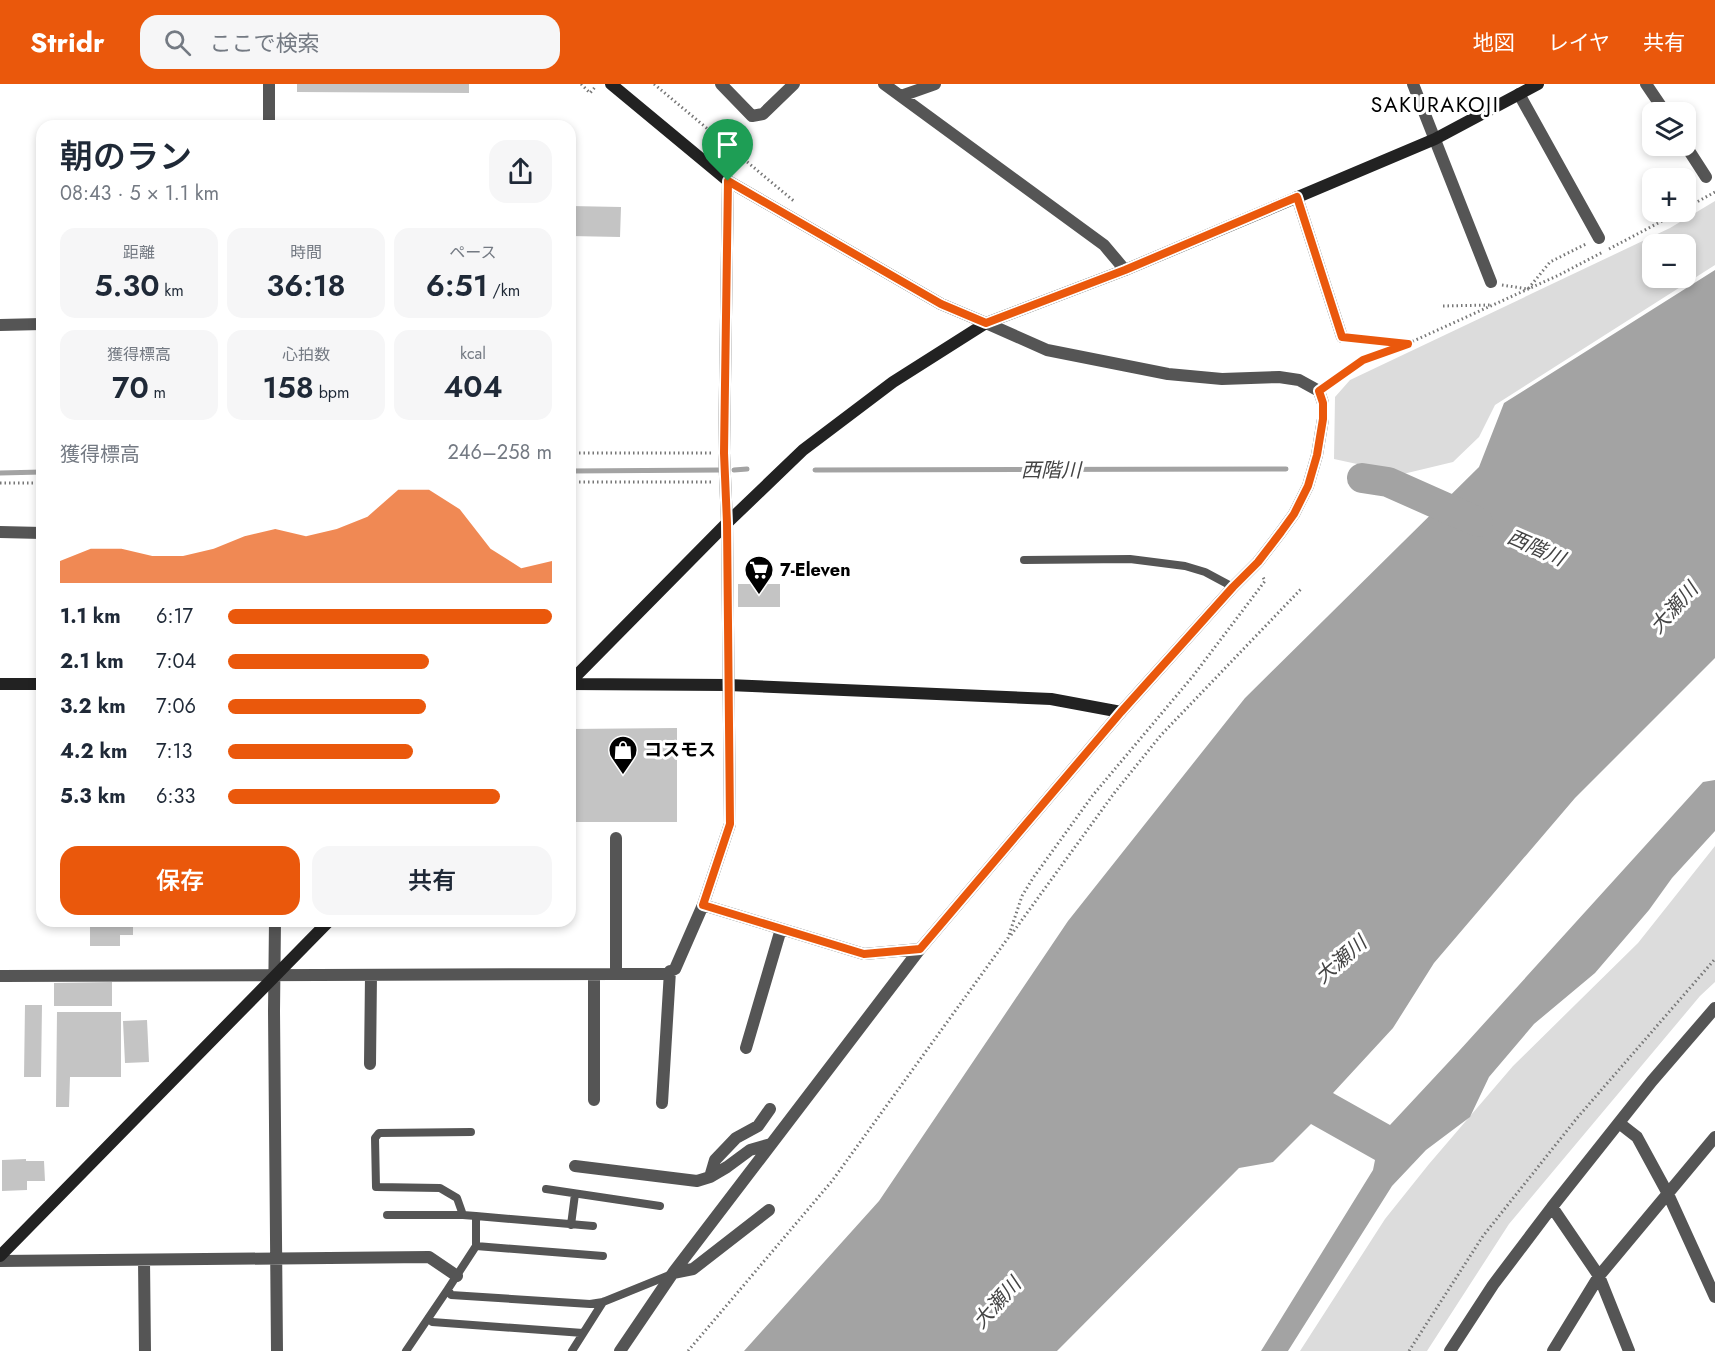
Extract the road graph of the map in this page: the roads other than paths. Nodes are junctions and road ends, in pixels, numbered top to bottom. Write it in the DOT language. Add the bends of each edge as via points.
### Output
graph roads {
  1 [pos="269,84"];
  2 [pos="611,84"];
  3 [pos="721,84"];
  4 [pos="794,84"];
  5 [pos="884,84"];
  6 [pos="935,84"];
  7 [pos="1413,84"];
  8 [pos="1538,84"];
  9 [pos="1646,84"];
  10 [pos="1519,94"];
  11 [pos="901,96"];
  12 [pos="1658,102"];
  13 [pos="269,120"];
  14 [pos="1435,139"];
  15 [pos="1692,156"];
  16 [pos="1706,177"];
  17 [pos="728,181"];
  18 [pos="1297,197"];
  19 [pos="1599,238"];
  20 [pos="1125,270"];
  21 [pos="1491,282"];
  22 [pos="986,323"];
  23 [pos="0,324"];
  24 [pos="36,324"];
  25 [pos="1342,337"];
  26 [pos="727,523"];
  27 [pos="0,532"];
  28 [pos="36,533"];
  29 [pos="1024,560"];
  30 [pos="1233,587"];
  31 [pos="576,677"];
  32 [pos="576,683"];
  33 [pos="0,684"];
  34 [pos="36,684"];
  35 [pos="728,685"];
  36 [pos="1121,712"];
  37 [pos="616,838"];
  38 [pos="703,905"];
  39 [pos="275,927"];
  40 [pos="323,927"];
  41 [pos="781,929"];
  42 [pos="920,949"];
  43 [pos="670,971"];
  44 [pos="616,974"];
  45 [pos="275,975"];
  46 [pos="371,975"];
  47 [pos="594,975"];
  48 [pos="0,976"];
  49 [pos="1715,1008"];
  50 [pos="746,1048"];
  51 [pos="370,1065"];
  52 [pos="594,1100"];
  53 [pos="662,1103"];
  54 [pos="770,1109"];
  55 [pos="1619,1123"];
  56 [pos="471,1132"];
  57 [pos="1715,1137"];
  58 [pos="771,1144"];
  59 [pos="575,1166"];
  60 [pos="710,1177"];
  61 [pos="546,1189"];
  62 [pos="575,1194"];
  63 [pos="1668,1194"];
  64 [pos="660,1206"];
  65 [pos="1552,1207"];
  66 [pos="769,1210"];
  67 [pos="387,1215"];
  68 [pos="463,1215"];
  69 [pos="476,1216"];
  70 [pos="571,1225"];
  71 [pos="593,1226"];
  72 [pos="476,1246"];
  73 [pos="0,1256"];
  74 [pos="603,1256"];
  75 [pos="276,1259"];
  76 [pos="144,1260"];
  77 [pos="0,1261"];
  78 [pos="673,1273"];
  79 [pos="457,1276"];
  80 [pos="1599,1276"];
  81 [pos="448,1289"];
  82 [pos="1715,1297"];
  83 [pos="603,1302"];
  84 [pos="429,1317"];
  85 [pos="584,1333"];
  86 [pos="145,1351"];
  87 [pos="277,1351"];
  88 [pos="406,1351"];
  89 [pos="572,1351"];
  90 [pos="620,1351"];
  91 [pos="1450,1351"];
  92 [pos="1554,1351"];
  93 [pos="1629,1351"];
  1 -- 13 [label="street"];
  2 -- 17 [label="street"];
  3 -- 4 [label="street" via="752,116 763,114"];
  5 -- 11 [label="street"];
  6 -- 11 [label="street"];
  7 -- 14 [label="street"];
  8 -- 10 [label="street"];
  9 -- 12 [label="street"];
  10 -- 14 [label="street"];
  10 -- 19 [label="street"];
  11 -- 20 [label="street" via="1104,245"];
  14 -- 18 [label="street"];
  14 -- 21 [label="street"];
  15 -- 16 [label="street"];
  17 -- 22 [label="street" via="941,304"];
  17 -- 26 [label="street" via="724,453"];
  18 -- 20 [label="street"];
  18 -- 25 [label="street"];
  20 -- 22 [label="street"];
  22 -- 26 [label="street" via="893,382 803,450"];
  22 -- 30 [label="street" via="1047,350 1168,374 1222,379 1280,377 1299,380 1319,391 1323,419 1308,486 1294,514 1258,562"];
  23 -- 24 [label="street"];
  26 -- 31 [label="street"];
  26 -- 35 [label="street"];
  27 -- 28 [label="street"];
  29 -- 30 [label="lane" via="1130,560 1185,566"];
  30 -- 36 [label="street"];
  32 -- 35 [label="street"];
  33 -- 34 [label="street"];
  35 -- 36 [label="street" via="1050,699"];
  35 -- 38 [label="street" via="730,824"];
  36 -- 42 [label="street"];
  37 -- 44 [label="street"];
  38 -- 41 [label="street"];
  38 -- 43 [label="street" via="675,969"];
  39 -- 45 [label="street"];
  40 -- 45 [label="street"];
  41 -- 42 [label="street" via="864,954"];
  41 -- 50 [label="street"];
  42 -- 58 [label="street"];
  43 -- 44 [label="street"];
  43 -- 53 [label="street"];
  44 -- 47 [label="street"];
  45 -- 46 [label="street"];
  45 -- 48 [label="street"];
  45 -- 73 [label="street"];
  45 -- 75 [label="street"];
  46 -- 47 [label="street"];
  46 -- 51 [label="street"];
  47 -- 52 [label="street"];
  49 -- 55 [label="street"];
  54 -- 60 [label="street" via="758,1126 736,1138 715,1160"];
  55 -- 63 [label="street" via="1637,1137"];
  55 -- 65 [label="street"];
  56 -- 68 [label="lane" via="379,1133 375,1138 376,1186 440,1188 457,1198"];
  57 -- 63 [label="street"];
  58 -- 60 [label="street" via="750,1150"];
  58 -- 78 [label="street"];
  59 -- 60 [label="street" via="697,1181"];
  61 -- 62 [label="lane"];
  62 -- 64 [label="lane"];
  62 -- 70 [label="lane"];
  63 -- 80 [label="street"];
  63 -- 82 [label="street"];
  65 -- 80 [label="street"];
  65 -- 91 [label="street" via="1493,1285"];
  66 -- 78 [label="street" via="693,1269"];
  67 -- 68 [label="lane"];
  68 -- 69 [label="lane"];
  69 -- 70 [label="lane"];
  69 -- 72 [label="lane"];
  70 -- 71 [label="lane"];
  72 -- 74 [label="lane"];
  72 -- 79 [label="lane"];
  75 -- 76 [label="street"];
  75 -- 79 [label="street" via="429,1257"];
  75 -- 87 [label="street"];
  76 -- 77 [label="street"];
  76 -- 86 [label="street"];
  78 -- 83 [label="lane"];
  78 -- 90 [label="street"];
  79 -- 81 [label="lane"];
  80 -- 92 [label="street"];
  80 -- 93 [label="street"];
  81 -- 83 [label="lane" via="451,1295"];
  81 -- 84 [label="lane"];
  83 -- 85 [label="lane"];
  84 -- 85 [label="lane" via="432,1322"];
  84 -- 88 [label="lane"];
  85 -- 89 [label="lane"];
}
